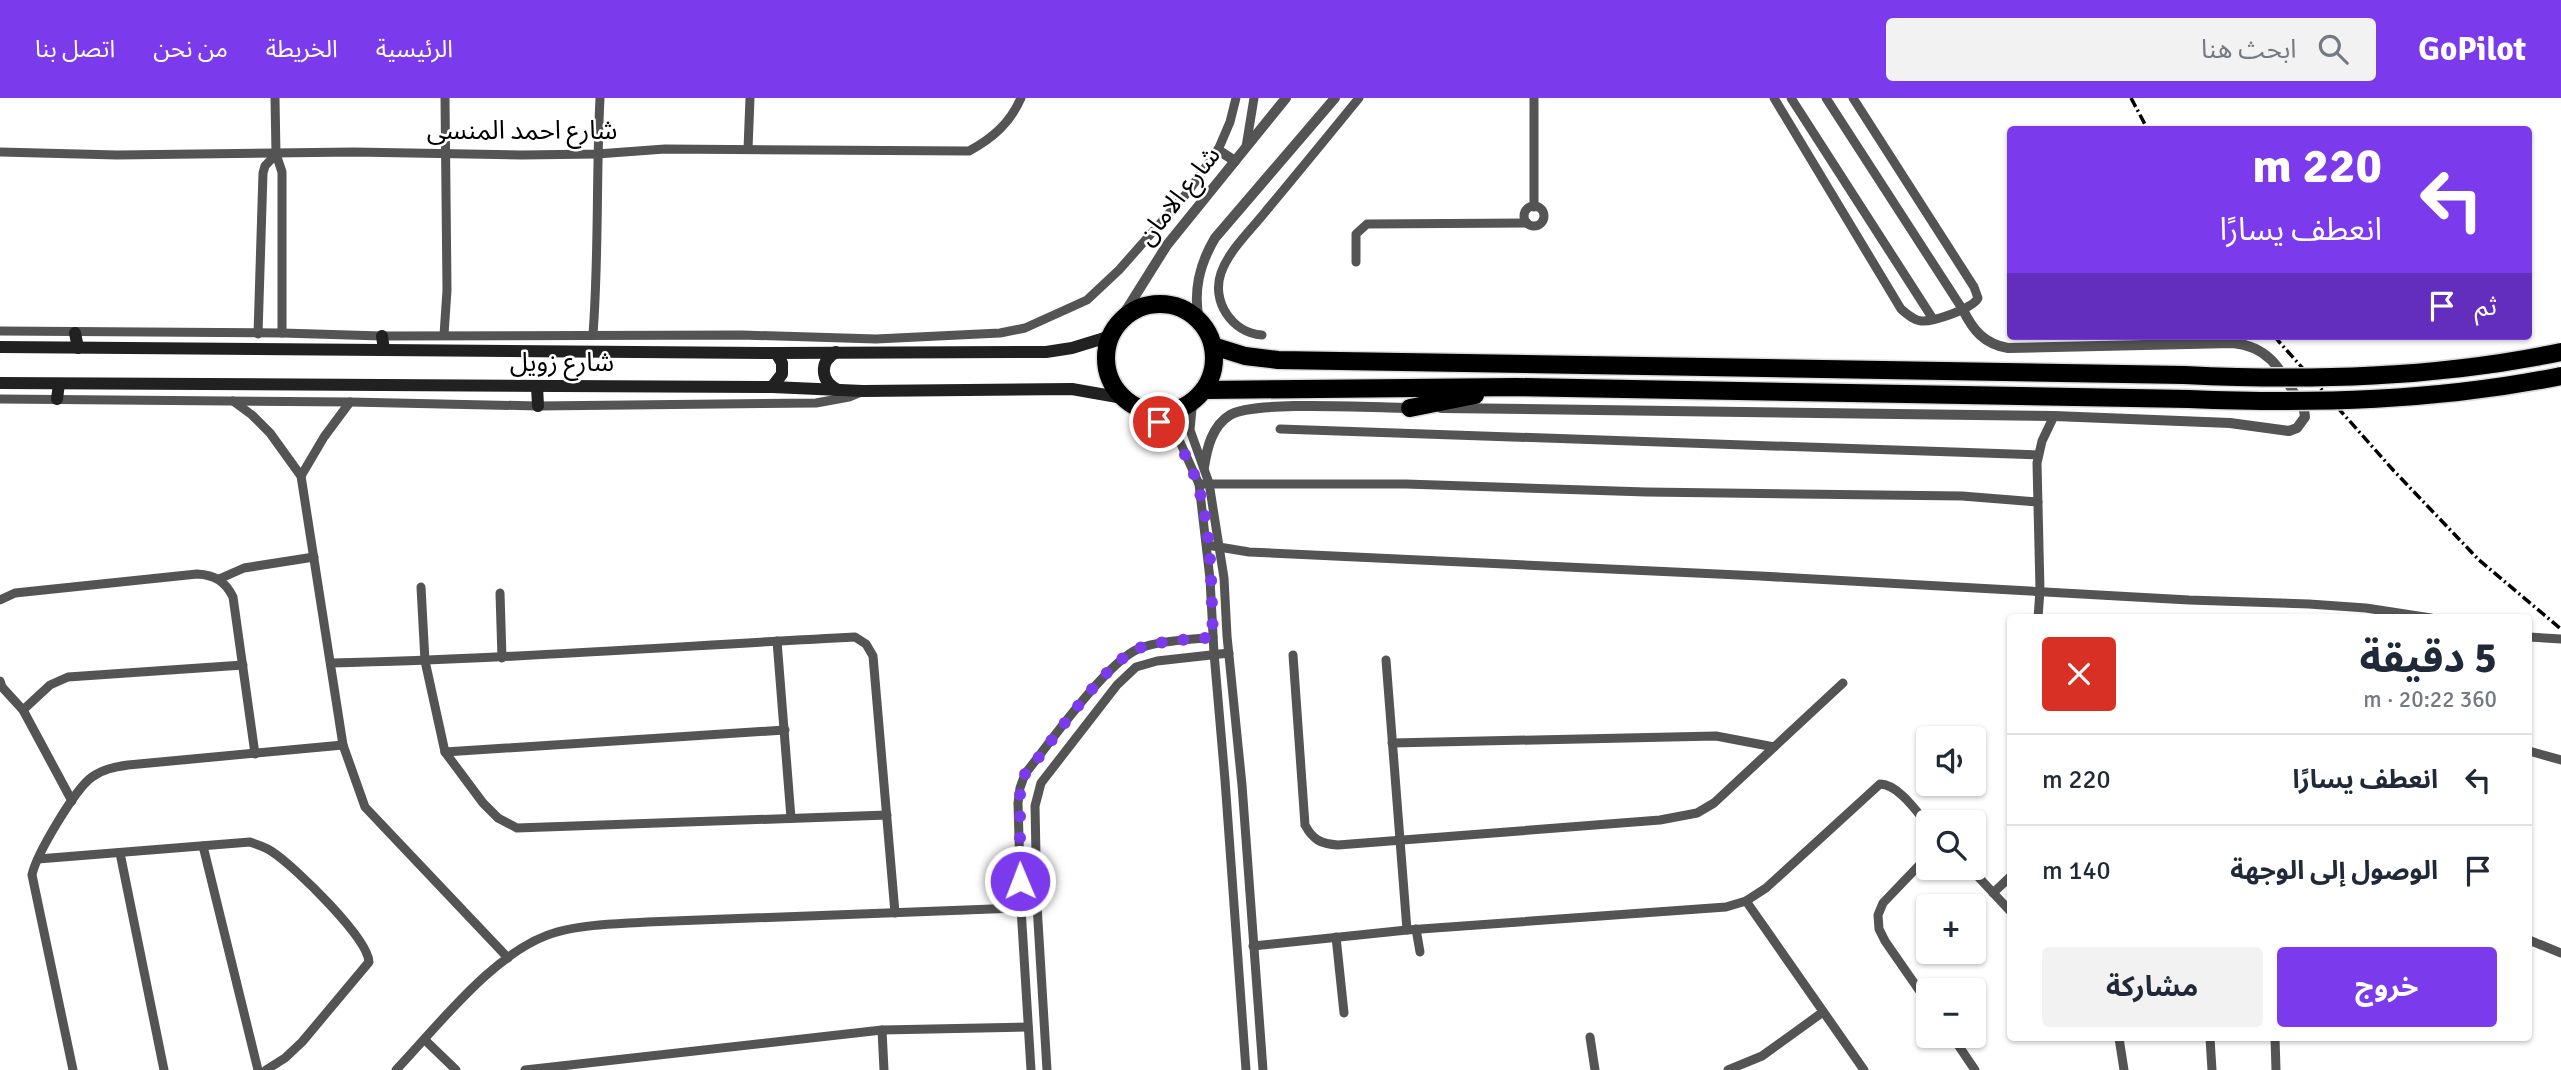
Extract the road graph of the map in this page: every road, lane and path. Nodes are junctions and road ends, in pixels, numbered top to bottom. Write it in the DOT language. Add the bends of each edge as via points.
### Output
graph roads {
  1 [pos="275,98"];
  2 [pos="445,98"];
  3 [pos="600,98"];
  4 [pos="750,98"];
  5 [pos="1021,98"];
  6 [pos="1236,98"];
  7 [pos="1254,98"];
  8 [pos="1286,98"];
  9 [pos="1335,98"];
  10 [pos="1359,98"];
  11 [pos="1534,98"];
  12 [pos="1774,98"];
  13 [pos="1791,98"];
  14 [pos="1826,98"];
  15 [pos="1853,98"];
  16 [pos="1246,147"];
  17 [pos="748,149"];
  18 [pos="1218,150"];
  19 [pos="0,152"];
  20 [pos="447,153"];
  21 [pos="276,154"];
  22 [pos="597,154"];
  23 [pos="1235,161"];
  24 [pos="1534,207"];
  25 [pos="1527,223"];
  26 [pos="1356,262"];
  27 [pos="1963,310"];
  28 [pos="1933,319"];
  29 [pos="1199,321"];
  30 [pos="0,331"];
  31 [pos="1113,332"];
  32 [pos="75,333"];
  33 [pos="282,333"];
  34 [pos="258,334"];
  35 [pos="593,334"];
  36 [pos="444,335"];
  37 [pos="1262,335"];
  38 [pos="382,336"];
  39 [pos="1213,346"];
  40 [pos="0,347"];
  41 [pos="78,348"];
  42 [pos="384,350"];
  43 [pos="836,352"];
  44 [pos="2561,352"];
  45 [pos="776,353"];
  46 [pos="2561,376"];
  47 [pos="0,383"];
  48 [pos="59,384"];
  49 [pos="537,386"];
  50 [pos="772,387"];
  51 [pos="1517,387"];
  52 [pos="838,390"];
  53 [pos="863,391"];
  54 [pos="1200,394"];
  55 [pos="1123,398"];
  56 [pos="0,399"];
  57 [pos="57,400"];
  58 [pos="233,401"];
  59 [pos="350,402"];
  60 [pos="538,406"];
  61 [pos="1139,408"];
  62 [pos="1410,408"];
  63 [pos="2054,415"];
  64 [pos="1280,429"];
  65 [pos="2038,454"];
  66 [pos="1204,467"];
  67 [pos="301,475"];
  68 [pos="1204,484"];
  69 [pos="2038,502"];
  70 [pos="1207,545"];
  71 [pos="1218,546"];
  72 [pos="314,557"];
  73 [pos="1224,578"];
  74 [pos="219,579"];
  75 [pos="1210,579"];
  76 [pos="421,587"];
  77 [pos="2040,590"];
  78 [pos="500,593"];
  79 [pos="0,600"];
  80 [pos="2038,614"];
  81 [pos="2405,614"];
  82 [pos="2532,636"];
  83 [pos="1213,637"];
  84 [pos="2561,639"];
  85 [pos="777,641"];
  86 [pos="1213,653"];
  87 [pos="1229,653"];
  88 [pos="1293,655"];
  89 [pos="502,658"];
  90 [pos="1386,660"];
  91 [pos="425,661"];
  92 [pos="331,663"];
  93 [pos="243,665"];
  94 [pos="0,681"];
  95 [pos="1843,683"];
  96 [pos="23,710"];
  97 [pos="1068,720"];
  98 [pos="785,730"];
  99 [pos="1081,730"];
  100 [pos="1392,743"];
  101 [pos="344,745"];
  102 [pos="1774,747"];
  103 [pos="445,752"];
  104 [pos="2532,752"];
  105 [pos="255,754"];
  106 [pos="2561,760"];
  107 [pos="72,801"];
  108 [pos="1916,812"];
  109 [pos="887,816"];
  110 [pos="791,818"];
  111 [pos="1400,840"];
  112 [pos="203,846"];
  113 [pos="120,853"];
  114 [pos="38,859"];
  115 [pos="1916,868"];
  116 [pos="1981,880"];
  117 [pos="2007,880"];
  118 [pos="1993,893"];
  119 [pos="1746,901"];
  120 [pos="1021,908"];
  121 [pos="2007,908"];
  122 [pos="895,913"];
  123 [pos="1411,930"];
  124 [pos="1336,937"];
  125 [pos="2532,941"];
  126 [pos="1253,946"];
  127 [pos="1420,952"];
  128 [pos="2561,953"];
  129 [pos="508,958"];
  130 [pos="1916,986"];
  131 [pos="1823,1012"];
  132 [pos="1344,1013"];
  133 [pos="1259,1020"];
  134 [pos="1242,1021"];
  135 [pos="1028,1027"];
  136 [pos="882,1030"];
  137 [pos="1590,1037"];
  138 [pos="425,1040"];
  139 [pos="2119,1041"];
  140 [pos="2210,1041"];
  141 [pos="2275,1041"];
  142 [pos="1960,1048"];
  143 [pos="73,1070"];
  144 [pos="164,1070"];
  145 [pos="258,1070"];
  146 [pos="266,1070"];
  147 [pos="396,1070"];
  148 [pos="456,1070"];
  149 [pos="525,1070"];
  150 [pos="884,1070"];
  151 [pos="1031,1070"];
  152 [pos="1047,1070"];
  153 [pos="1246,1070"];
  154 [pos="1263,1070"];
  155 [pos="1595,1070"];
  156 [pos="1728,1070"];
  157 [pos="1864,1070"];
  158 [pos="1975,1070"];
  159 [pos="2124,1070"];
  160 [pos="2212,1070"];
  161 [pos="2276,1070"];
  1 -- 21 [label="street"];
  2 -- 20 [label="street"];
  3 -- 22 [label="street"];
  4 -- 17 [label="street"];
  5 -- 17 [label="street, شارع احمد المنسى" via="1005,125 970,150"];
  6 -- 18 [label="street"];
  7 -- 16 [label="street"];
  8 -- 16 [label="street, شارع الامان"];
  9 -- 29 [label="street, شارع الامان" via="1215,238 1198,278"];
  10 -- 37 [label="street" via="1238,246 1220,275 1219,295 1225,312 1245,331"];
  11 -- 24 [label="street"];
  12 -- 28 [label="street" via="1897,303 1913,319"];
  13 -- 28 [label="street"];
  14 -- 27 [label="street"];
  15 -- 27 [label="street" via="1974,287 1976,303"];
  16 -- 23 [label="street, شارع الامان"];
  17 -- 22 [label="street, شارع احمد المنسى"];
  18 -- 23 [label="street"];
  18 -- 35 [label="street" via="1187,193 1095,293 1025,328 876,339"];
  19 -- 21 [label="street, شارع احمد المنسى"];
  20 -- 21 [label="street, شارع احمد المنسى"];
  20 -- 22 [label="street, شارع احمد المنسى"];
  20 -- 36 [label="street"];
  21 -- 33 [label="street" via="282,172"];
  21 -- 34 [label="street" via="263,173"];
  22 -- 35 [label="street"];
  23 -- 31 [label="street, شارع الامان" via="1167,245"];
  24 -- 25 [label="street" via="1525,212"];
  24 -- 25 [label="street" via="1541,210 1542,220 1537,225"];
  25 -- 26 [label="street" via="1367,224 1356,234"];
  27 -- 28 [label="street"];
  27 -- 63 [label="street" via="1981,338 2008,348 2254,346 2276,363 2305,417 2289,430"];
  29 -- 31 [label="highway" via="1180,308 1156,304 1133,312"];
  29 -- 39 [label="highway"];
  30 -- 32 [label="street"];
  31 -- 43 [label="main road, شارع زويل" via="1072,348 1046,352"];
  31 -- 55 [label="highway" via="1106,364"];
  32 -- 34 [label="street"];
  32 -- 41 [label="main road"];
  33 -- 34 [label="street"];
  33 -- 38 [label="street"];
  35 -- 36 [label="street"];
  36 -- 38 [label="street"];
  38 -- 42 [label="main road"];
  39 -- 44 [label="highway, bridge" via="1278,360 2294,379 2476,366"];
  39 -- 54 [label="highway" via="1213,369"];
  40 -- 41 [label="main road, شارع زويل"];
  41 -- 42 [label="main road, شارع زويل"];
  42 -- 45 [label="main road, شارع زويل"];
  43 -- 45 [label="main road, شارع زويل"];
  43 -- 52 [label="main road" via="827,359 824,371 828,383"];
  45 -- 50 [label="main road" via="782,374"];
  46 -- 51 [label="highway, bridge" via="2372,399 2250,402"];
  47 -- 48 [label="main road, شارع زويل"];
  48 -- 49 [label="main road, شارع زويل"];
  48 -- 57 [label="main road"];
  49 -- 50 [label="main road, شارع زويل"];
  49 -- 60 [label="main road"];
  50 -- 52 [label="main road, شارع زويل"];
  51 -- 54 [label="highway"];
  51 -- 62 [label="highway"];
  52 -- 53 [label="main road, شارع زويل"];
  53 -- 55 [label="main road, شارع زويل" via="1072,389"];
  53 -- 60 [label="street" via="816,403"];
  54 -- 61 [label="highway" via="1169,412"];
  54 -- 66 [label="street" via="1192,409 1191,430"];
  55 -- 61 [label="highway"];
  56 -- 57 [label="street"];
  57 -- 58 [label="street"];
  58 -- 59 [label="street"];
  58 -- 67 [label="street" via="270,433"];
  59 -- 60 [label="street"];
  59 -- 67 [label="street"];
  61 -- 68 [label="street" via="1180,442"];
  62 -- 63 [label="street"];
  62 -- 66 [label="street" via="1237,411 1215,432"];
  63 -- 65 [label="street"];
  64 -- 65 [label="street"];
  65 -- 69 [label="street"];
  66 -- 68 [label="street"];
  67 -- 72 [label="street"];
  68 -- 69 [label="street" via="1406,484 1962,496"];
  68 -- 70 [label="street"];
  68 -- 71 [label="street"];
  69 -- 77 [label="street"];
  70 -- 71 [label="street"];
  70 -- 75 [label="street"];
  71 -- 73 [label="street"];
  71 -- 77 [label="street" via="1249,552"];
  72 -- 74 [label="street" via="244,568"];
  72 -- 92 [label="street"];
  73 -- 75 [label="street"];
  73 -- 87 [label="street"];
  74 -- 79 [label="street" via="197,574 15,593"];
  74 -- 93 [label="street" via="233,597"];
  75 -- 83 [label="street"];
  76 -- 91 [label="street"];
  77 -- 80 [label="street"];
  77 -- 81 [label="street"];
  78 -- 89 [label="street"];
  82 -- 84 [label="street"];
  83 -- 86 [label="street"];
  83 -- 97 [label="street" via="1128,654"];
  85 -- 89 [label="street"];
  85 -- 98 [label="street"];
  85 -- 109 [label="street" via="855,637 870,650"];
  86 -- 87 [label="street"];
  86 -- 99 [label="street" via="1136,667"];
  86 -- 134 [label="street"];
  87 -- 126 [label="street"];
  88 -- 111 [label="street" via="1308,831 1324,844"];
  89 -- 91 [label="street"];
  90 -- 100 [label="street"];
  91 -- 92 [label="street"];
  91 -- 103 [label="street"];
  92 -- 101 [label="street"];
  93 -- 96 [label="street" via="68,677 50,685"];
  93 -- 105 [label="street"];
  94 -- 96 [label="street"];
  95 -- 102 [label="street"];
  96 -- 107 [label="street"];
  97 -- 99 [label="street"];
  97 -- 120 [label="street" via="1025,774 1020,788"];
  98 -- 103 [label="street"];
  98 -- 110 [label="street"];
  99 -- 152 [label="street" via="1041,782 1035,806"];
  100 -- 102 [label="street" via="1716,736"];
  100 -- 111 [label="street"];
  101 -- 105 [label="street"];
  101 -- 129 [label="street" via="370,816"];
  102 -- 111 [label="street" via="1714,803 1679,818"];
  103 -- 110 [label="street" via="482,803 517,828"];
  104 -- 106 [label="street"];
  105 -- 107 [label="street" via="109,768 84,784"];
  107 -- 114 [label="street"];
  108 -- 119 [label="street" via="1897,791 1880,784"];
  109 -- 110 [label="street"];
  109 -- 122 [label="street"];
  111 -- 123 [label="street"];
  112 -- 113 [label="street"];
  112 -- 145 [label="street"];
  112 -- 146 [label="street" via="250,842 272,851 344,919 369,957 367,966 302,1042"];
  113 -- 114 [label="street"];
  113 -- 144 [label="street"];
  114 -- 143 [label="street" via="32,880"];
  115 -- 130 [label="street" via="1882,903 1878,915 1885,941"];
  116 -- 118 [label="street"];
  117 -- 118 [label="street"];
  118 -- 121 [label="street"];
  119 -- 123 [label="street" via="1726,907"];
  119 -- 131 [label="street"];
  120 -- 122 [label="street"];
  120 -- 135 [label="street"];
  122 -- 129 [label="street" via="589,926 540,938"];
  123 -- 124 [label="street"];
  123 -- 127 [label="street"];
  124 -- 126 [label="street"];
  124 -- 132 [label="street"];
  125 -- 128 [label="street"];
  126 -- 133 [label="street"];
  129 -- 138 [label="street"];
  131 -- 156 [label="street" via="1762,1056"];
  131 -- 157 [label="street"];
  133 -- 134 [label="street"];
  133 -- 154 [label="street"];
  134 -- 153 [label="street"];
  135 -- 136 [label="street"];
  135 -- 151 [label="street"];
  136 -- 149 [label="street"];
  136 -- 150 [label="street"];
  137 -- 155 [label="street"];
  138 -- 147 [label="street"];
  138 -- 148 [label="street"];
  139 -- 159 [label="street"];
  140 -- 160 [label="street"];
  141 -- 161 [label="street"];
  142 -- 158 [label="street"];
}
